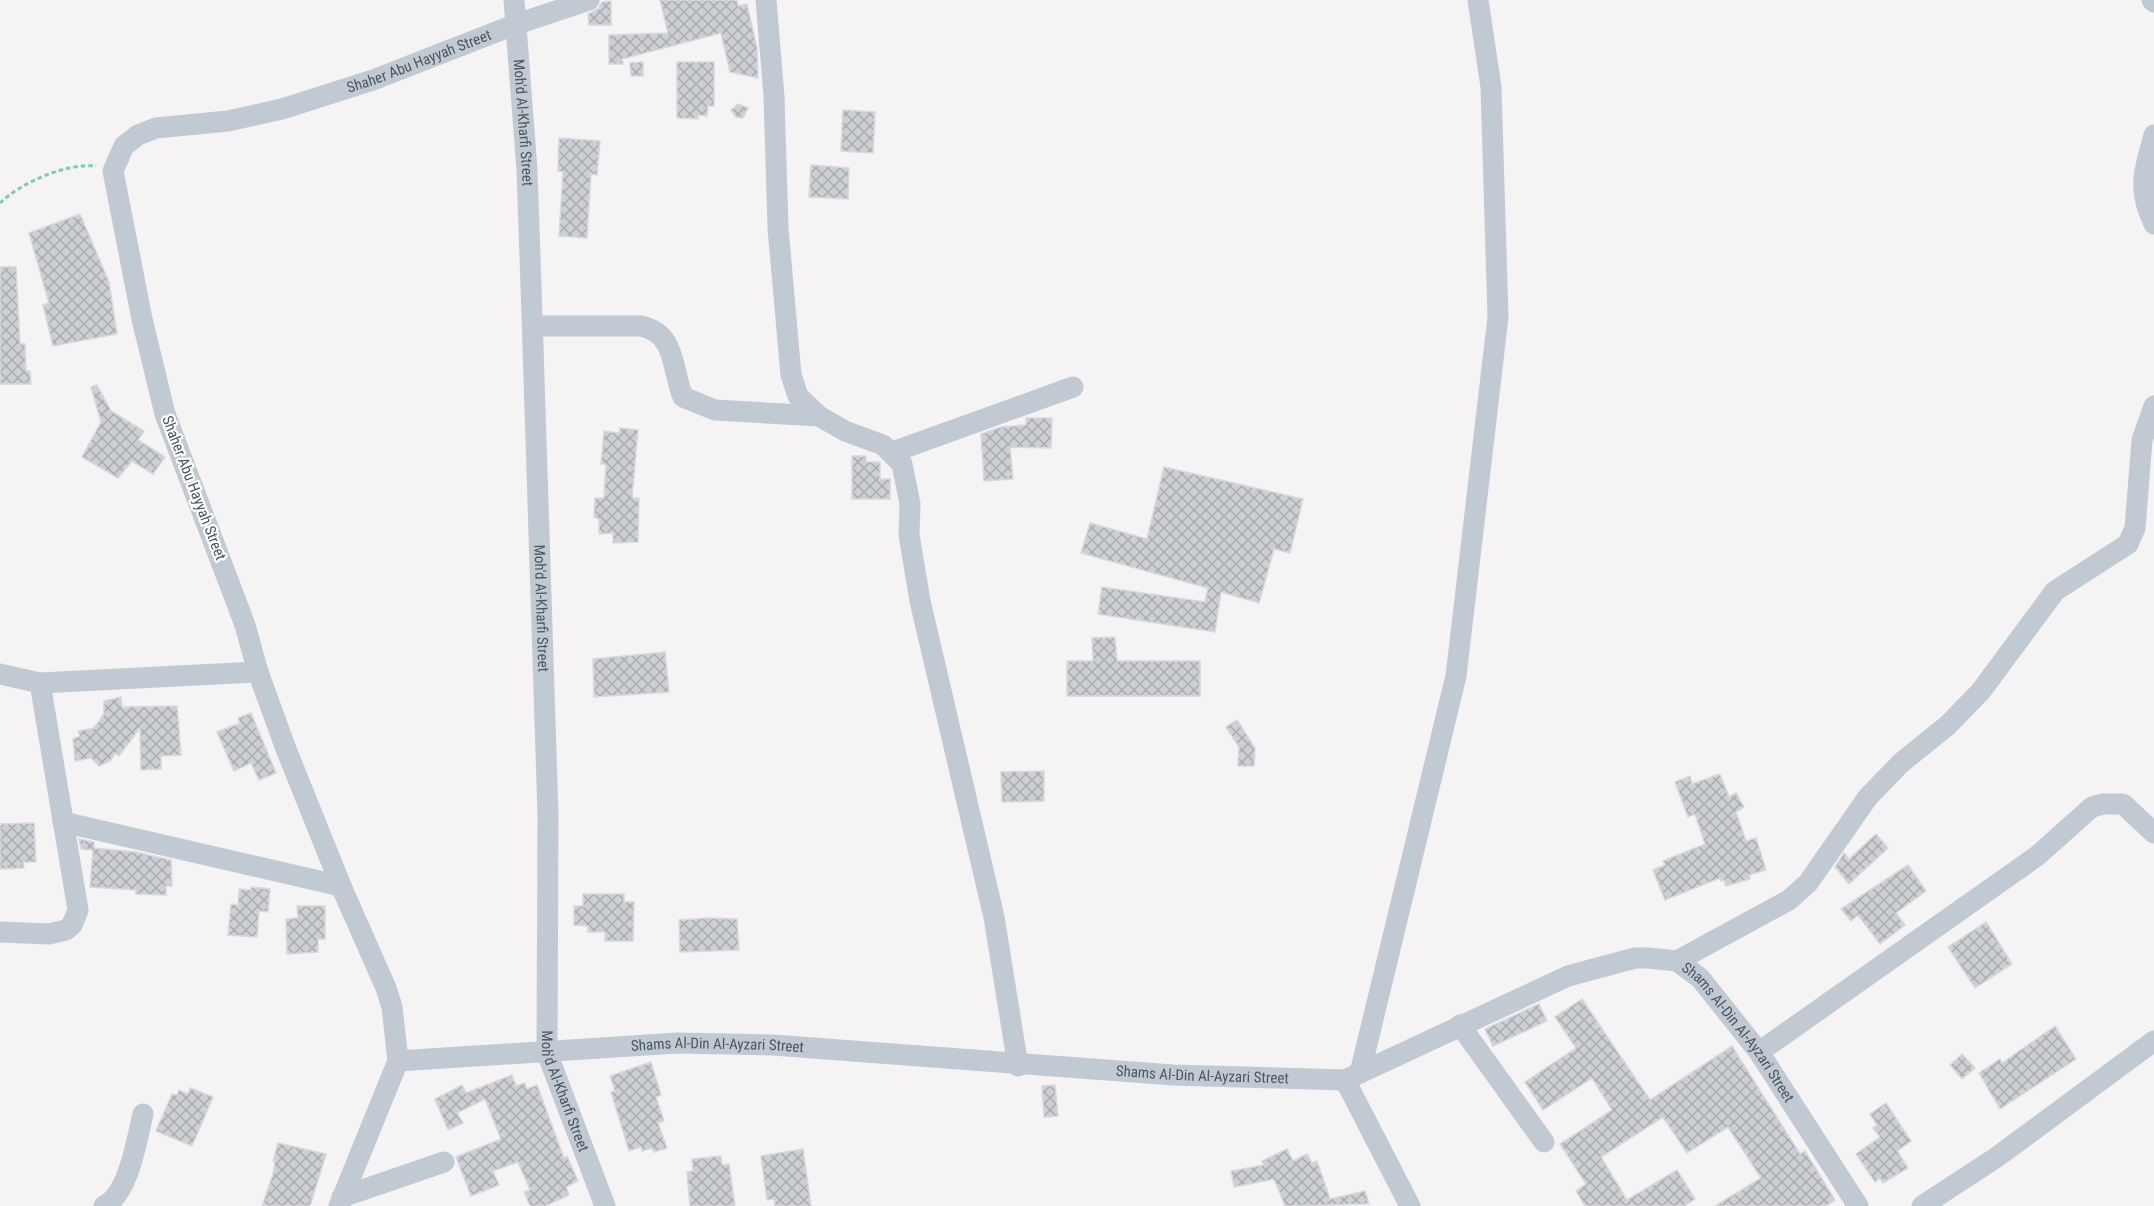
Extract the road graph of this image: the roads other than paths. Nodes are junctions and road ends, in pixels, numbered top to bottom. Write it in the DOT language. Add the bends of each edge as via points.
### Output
graph roads {
  1 [pos="514,0"];
  2 [pos="589,0"];
  3 [pos="766,0"];
  4 [pos="1478,0"];
  5 [pos="514,25"];
  6 [pos="2154,135"];
  7 [pos="2154,224"];
  8 [pos="533,326"];
  9 [pos="1073,387"];
  10 [pos="2154,406"];
  11 [pos="819,416"];
  12 [pos="893,452"];
  13 [pos="258,672"];
  14 [pos="0,674"];
  15 [pos="40,683"];
  16 [pos="63,822"];
  17 [pos="2154,833"];
  18 [pos="341,886"];
  19 [pos="0,932"];
  20 [pos="1677,961"];
  21 [pos="1460,1025"];
  22 [pos="2154,1041"];
  23 [pos="1759,1052"];
  24 [pos="548,1053"];
  25 [pos="398,1060"];
  26 [pos="1018,1066"];
  27 [pos="1353,1076"];
  28 [pos="143,1114"];
  29 [pos="1544,1142"];
  30 [pos="444,1162"];
  31 [pos="340,1201"];
  32 [pos="104,1206"];
  33 [pos="605,1206"];
  34 [pos="1410,1206"];
  35 [pos="1858,1206"];
  36 [pos="1922,1206"];
  1 -- 5 [label="street, Moh'd Al-Kharfi Street"];
  2 -- 5 [label="street, Shaher Abu Hayyah Street"];
  3 -- 11 [label="street" via="778,228 791,375 798,396"];
  4 -- 27 [label="street" via="1491,87 1499,276 1494,361 1456,676"];
  5 -- 8 [label="street, Moh'd Al-Kharfi Street" via="527,170"];
  5 -- 13 [label="street, Shaher Abu Hayyah Street" via="373,80 282,110 228,121 156,128 124,146 114,171 144,329 165,414 245,624"];
  6 -- 7 [label="street" via="2144,169 2142,195"];
  8 -- 11 [label="street" via="655,329 665,337 683,397 714,410"];
  8 -- 24 [label="street, Moh'd Al-Kharfi Street" via="548,815"];
  9 -- 12 [label="street"];
  10 -- 20 [label="street" via="2142,440 2135,528 2128,543 2055,591 1981,691 1868,797 1808,884 1788,900"];
  11 -- 12 [label="street"];
  12 -- 26 [label="street" via="907,480 909,535 920,601 994,917"];
  13 -- 15 [label="street"];
  13 -- 18 [label="street, Shaher Abu Hayyah Street"];
  14 -- 15 [label="street"];
  15 -- 16 [label="street"];
  16 -- 18 [label="street"];
  16 -- 19 [label="street" via="78,910 76,919 58,933"];
  17 -- 23 [label="street" via="2123,804 2092,807 2037,856"];
  18 -- 25 [label="street, Shaher Abu Hayyah Street" via="386,988 396,1028"];
  20 -- 21 [label="street, Shams Al-Din Al-Ayzari Street" via="1635,958 1568,976"];
  20 -- 23 [label="street, Shams Al-Din Al-Ayzari Street" via="1700,978"];
  21 -- 27 [label="street, Shams Al-Din Al-Ayzari Street"];
  21 -- 29 [label="street"];
  22 -- 36 [label="street" via="1997,1157"];
  23 -- 35 [label="street, Shams Al-Din Al-Ayzari Street"];
  24 -- 25 [label="street, Shams Al-Din Al-Ayzari Street"];
  24 -- 26 [label="street, Shams Al-Din Al-Ayzari Street" via="677,1043 773,1046"];
  24 -- 33 [label="street, Moh'd Al-Kharfi Street"];
  25 -- 31 [label="street, Shaher Abu Hayyah Street"];
  26 -- 27 [label="street, Shams Al-Din Al-Ayzari Street" via="1173,1075"];
  27 -- 34 [label="street"];
  28 -- 32 [label="street" via="123,1183"];
  30 -- 31 [label="street"];
}
